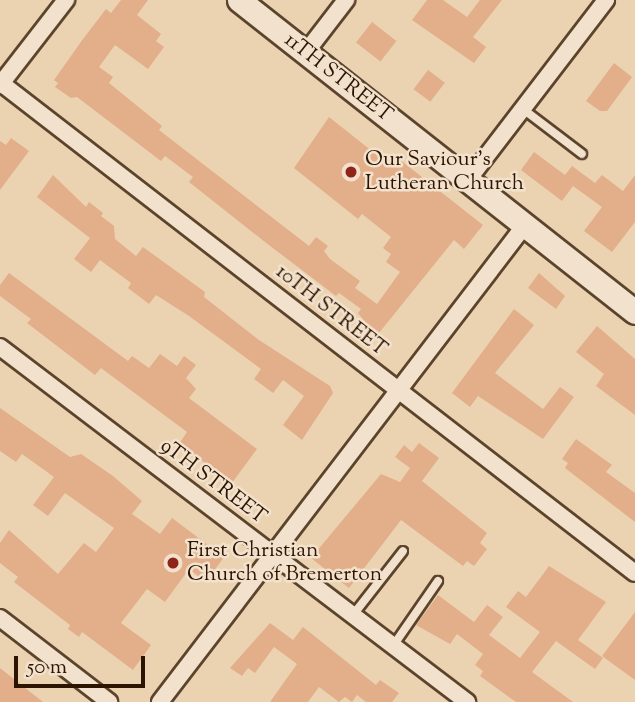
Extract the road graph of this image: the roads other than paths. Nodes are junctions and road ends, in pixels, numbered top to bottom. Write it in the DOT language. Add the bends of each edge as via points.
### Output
graph roads {
  1 [pos="66,0"];
  2 [pos="239,0"];
  3 [pos="346,0"];
  4 [pos="606,0"];
  5 [pos="306,52"];
  6 [pos="1,84"];
  7 [pos="523,108"];
  8 [pos="582,155"];
  9 [pos="468,180"];
  10 [pos="525,225"];
  11 [pos="635,311"];
  12 [pos="0,347"];
  13 [pos="398,390"];
  14 [pos="403,551"];
  15 [pos="273,555"];
  16 [pos="635,573"];
  17 [pos="438,581"];
  18 [pos="353,615"];
  19 [pos="0,618"];
  20 [pos="393,646"];
  21 [pos="109,702"];
  22 [pos="160,702"];
  23 [pos="467,702"];
  1 -- 6 [label="street"];
  2 -- 5 [label="main road, 11TH STREET"];
  3 -- 5 [label="street"];
  4 -- 7 [label="street"];
  5 -- 9 [label="main road, 11TH STREET"];
  6 -- 13 [label="street, 10TH STREET"];
  7 -- 8 [label="lane"];
  7 -- 9 [label="street"];
  9 -- 10 [label="main road, 11TH STREET"];
  10 -- 11 [label="main road, 11TH STREET"];
  10 -- 13 [label="street"];
  12 -- 15 [label="street, 9TH STREET"];
  13 -- 15 [label="street"];
  13 -- 16 [label="street, 10TH STREET"];
  14 -- 18 [label="lane"];
  15 -- 18 [label="street, 9TH STREET"];
  15 -- 22 [label="street"];
  17 -- 20 [label="lane"];
  18 -- 20 [label="street, 9TH STREET"];
  19 -- 21 [label="street"];
  20 -- 23 [label="street, 9TH STREET"];
}
